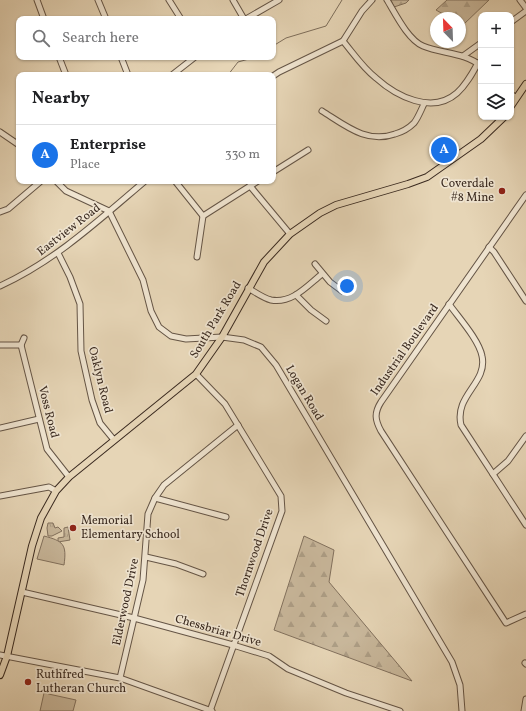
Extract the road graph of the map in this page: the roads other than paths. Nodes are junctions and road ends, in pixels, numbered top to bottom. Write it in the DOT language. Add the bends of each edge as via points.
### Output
graph roads {
  1 [pos="37,0"];
  2 [pos="98,0"];
  3 [pos="169,0"];
  4 [pos="233,0"];
  5 [pos="279,0"];
  6 [pos="372,0"];
  7 [pos="387,0"];
  8 [pos="520,0"];
  9 [pos="526,9"];
  10 [pos="43,16"];
  11 [pos="105,16"];
  12 [pos="179,16"];
  13 [pos="243,16"];
  14 [pos="250,16"];
  15 [pos="514,19"];
  16 [pos="342,41"];
  17 [pos="478,45"];
  18 [pos="463,56"];
  19 [pos="60,60"];
  20 [pos="122,60"];
  21 [pos="191,60"];
  22 [pos="478,63"];
  23 [pos="478,67"];
  24 [pos="65,72"];
  25 [pos="127,72"];
  26 [pos="176,72"];
  27 [pos="276,74"];
  28 [pos="526,84"];
  29 [pos="514,95"];
  30 [pos="424,104"];
  31 [pos="322,111"];
  32 [pos="501,120"];
  33 [pos="0,132"];
  34 [pos="16,143"];
  35 [pos="308,150"];
  36 [pos="276,170"];
  37 [pos="37,184"];
  38 [pos="59,184"];
  39 [pos="141,184"];
  40 [pos="177,184"];
  41 [pos="253,184"];
  42 [pos="250,186"];
  43 [pos="526,195"];
  44 [pos="109,211"];
  45 [pos="0,212"];
  46 [pos="203,216"];
  47 [pos="290,234"];
  48 [pos="489,247"];
  49 [pos="58,253"];
  50 [pos="197,257"];
  51 [pos="315,264"];
  52 [pos="322,274"];
  53 [pos="0,286"];
  54 [pos="248,288"];
  55 [pos="342,291"];
  56 [pos="296,295"];
  57 [pos="526,300"];
  58 [pos="449,304"];
  59 [pos="326,321"];
  60 [pos="222,337"];
  61 [pos="24,338"];
  62 [pos="0,345"];
  63 [pos="21,345"];
  64 [pos="196,374"];
  65 [pos="39,419"];
  66 [pos="238,425"];
  67 [pos="0,428"];
  68 [pos="526,436"];
  69 [pos="114,440"];
  70 [pos="493,474"];
  71 [pos="69,477"];
  72 [pos="56,492"];
  73 [pos="0,496"];
  74 [pos="155,498"];
  75 [pos="226,518"];
  76 [pos="526,525"];
  77 [pos="146,557"];
  78 [pos="204,574"];
  79 [pos="22,592"];
  80 [pos="526,614"];
  81 [pos="134,618"];
  82 [pos="233,644"];
  83 [pos="0,655"];
  84 [pos="7,656"];
  85 [pos="0,675"];
  86 [pos="120,678"];
  87 [pos="526,699"];
  88 [pos="211,711"];
  89 [pos="400,711"];
  90 [pos="462,711"];
  91 [pos="524,711"];
  1 -- 10 [label="street"];
  2 -- 11 [label="street"];
  3 -- 12 [label="street"];
  4 -- 13 [label="street"];
  5 -- 14 [label="street"];
  6 -- 16 [label="street"];
  7 -- 18 [label="street" via="407,32 422,46"];
  8 -- 9 [label="street"];
  9 -- 15 [label="street"];
  16 -- 27 [label="street"];
  16 -- 30 [label="street" via="375,78 401,95"];
  17 -- 18 [label="street"];
  18 -- 22 [label="street"];
  19 -- 24 [label="street"];
  20 -- 25 [label="street"];
  21 -- 26 [label="street"];
  23 -- 30 [label="street" via="455,95"];
  28 -- 29 [label="main road"];
  30 -- 31 [label="street" via="414,123 401,132 386,137 370,137 355,131"];
  32 -- 47 [label="main road, South Park Road" via="481,139 427,177 336,206 320,213"];
  33 -- 34 [label="street"];
  35 -- 36 [label="street"];
  37 -- 45 [label="street"];
  38 -- 44 [label="street" via="66,191"];
  39 -- 44 [label="street, Eastview Road"];
  40 -- 46 [label="street"];
  41 -- 42 [label="street"];
  42 -- 46 [label="street"];
  42 -- 47 [label="street"];
  43 -- 48 [label="street, Industrial Boulevard"];
  44 -- 49 [label="street, Eastview Road"];
  44 -- 60 [label="street, Logan Road" via="143,280 151,310 159,327 171,336 186,339"];
  46 -- 50 [label="street"];
  47 -- 54 [label="main road, South Park Road" via="264,262"];
  48 -- 57 [label="street"];
  48 -- 58 [label="street, Industrial Boulevard"];
  49 -- 53 [label="street, Eastview Road"];
  49 -- 69 [label="street, Oaklyn Road" via="80,304 81,351 92,400 100,423"];
  51 -- 52 [label="street"];
  52 -- 55 [label="street"];
  52 -- 56 [label="street"];
  54 -- 56 [label="street" via="270,299 283,300"];
  54 -- 60 [label="main road, South Park Road"];
  56 -- 59 [label="street"];
  58 -- 70 [label="street" via="482,356 482,369 461,404 460,418 465,431"];
  58 -- 80 [label="street, Industrial Boulevard" via="381,402 375,417 384,435 506,623"];
  60 -- 64 [label="main road, South Park Road"];
  60 -- 90 [label="street, Logan Road" via="244,340 261,347 276,365 452,662 460,685"];
  61 -- 63 [label="street"];
  62 -- 63 [label="street"];
  63 -- 65 [label="street, Voss Road"];
  64 -- 66 [label="street, Thornwood Drive" via="225,404"];
  64 -- 69 [label="main road, South Park Road"];
  65 -- 67 [label="street"];
  65 -- 71 [label="street, Voss Road" via="47,449"];
  66 -- 74 [label="street, Elderwood Drive" via="164,484"];
  66 -- 82 [label="street, Thornwood Drive" via="281,496 282,510"];
  68 -- 70 [label="street" via="508,461"];
  69 -- 71 [label="main road, South Park Road"];
  70 -- 76 [label="street"];
  71 -- 72 [label="main road, South Park Road"];
  72 -- 73 [label="street" via="50,486"];
  72 -- 79 [label="main road, South Park Road" via="41,518"];
  74 -- 75 [label="street"];
  74 -- 77 [label="street, Elderwood Drive" via="148,514"];
  77 -- 78 [label="street"];
  77 -- 81 [label="street, Elderwood Drive"];
  79 -- 81 [label="street, Chessbriar Drive"];
  79 -- 84 [label="main road, South Park Road"];
  81 -- 82 [label="street, Chessbriar Drive"];
  81 -- 86 [label="street, Elderwood Drive"];
  82 -- 88 [label="street, Thornwood Drive"];
  82 -- 89 [label="street, Chessbriar Drive" via="269,656 288,669 359,698"];
  83 -- 84 [label="street"];
  84 -- 85 [label="main road, South Park Road"];
  84 -- 86 [label="street"];
  86 -- 88 [label="street"];
  87 -- 91 [label="street"];
}
